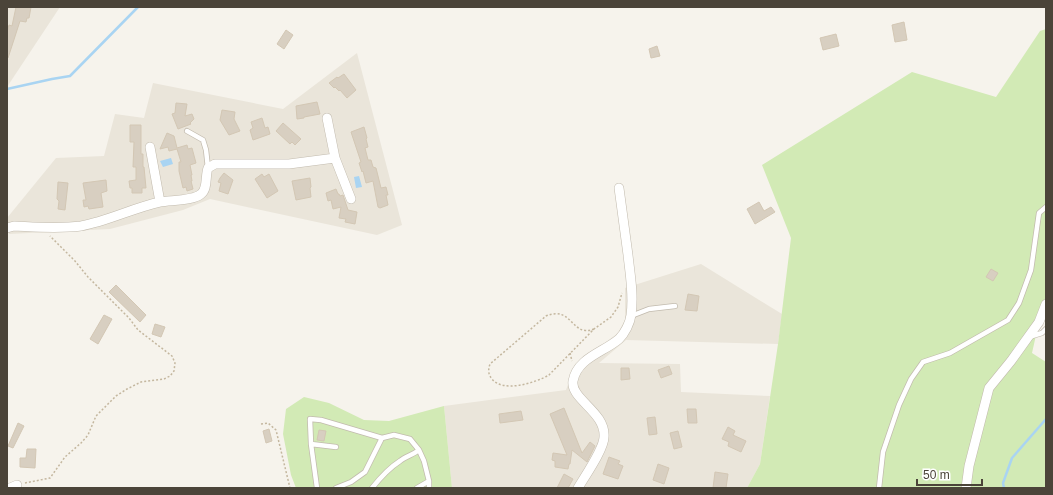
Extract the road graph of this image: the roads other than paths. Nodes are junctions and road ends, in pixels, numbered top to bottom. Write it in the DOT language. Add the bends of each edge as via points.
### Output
graph roads {
  1 [pos="327,118"];
  2 [pos="187,131"];
  3 [pos="150,147"];
  4 [pos="335,158"];
  5 [pos="208,168"];
  6 [pos="619,188"];
  7 [pos="351,199"];
  8 [pos="160,202"];
  9 [pos="1046,207"];
  10 [pos="7,228"];
  11 [pos="1046,304"];
  12 [pos="675,306"];
  13 [pos="631,316"];
  14 [pos="1046,329"];
  15 [pos="1028,338"];
  16 [pos="382,438"];
  17 [pos="311,444"];
  18 [pos="336,447"];
  19 [pos="419,450"];
  20 [pos="429,481"];
  21 [pos="317,488"];
  22 [pos="336,488"];
  23 [pos="372,488"];
  24 [pos="416,488"];
  25 [pos="429,488"];
  26 [pos="578,488"];
  27 [pos="879,488"];
  28 [pos="966,488"];
  1 -- 4 [label="street"];
  2 -- 5 [label="lane" via="203,140"];
  3 -- 8 [label="street"];
  4 -- 5 [label="street" via="289,164 215,164"];
  4 -- 7 [label="street"];
  5 -- 8 [label="street" via="203,193 197,197"];
  6 -- 13 [label="street" via="631,281"];
  8 -- 10 [label="street" via="81,226"];
  9 -- 27 [label="lane" via="1039,213 1031,270 1019,303 1008,320 950,353 923,362 911,379 883,452"];
  11 -- 15 [label="street" via="1039,322"];
  12 -- 13 [label="lane" via="649,309"];
  13 -- 26 [label="street" via="619,338 583,363 574,378 573,383 580,398 603,426 604,437 602,446"];
  14 -- 15 [label="lane"];
  15 -- 28 [label="street" via="989,388 969,466"];
  16 -- 17 [label="lane" via="310,419"];
  16 -- 19 [label="lane" via="394,435 410,439"];
  16 -- 22 [label="lane" via="365,472"];
  17 -- 18 [label="lane"];
  17 -- 21 [label="lane"];
  19 -- 20 [label="lane"];
  19 -- 23 [label="lane" via="401,460"];
  20 -- 24 [label="lane"];
  20 -- 25 [label="lane"];
}
